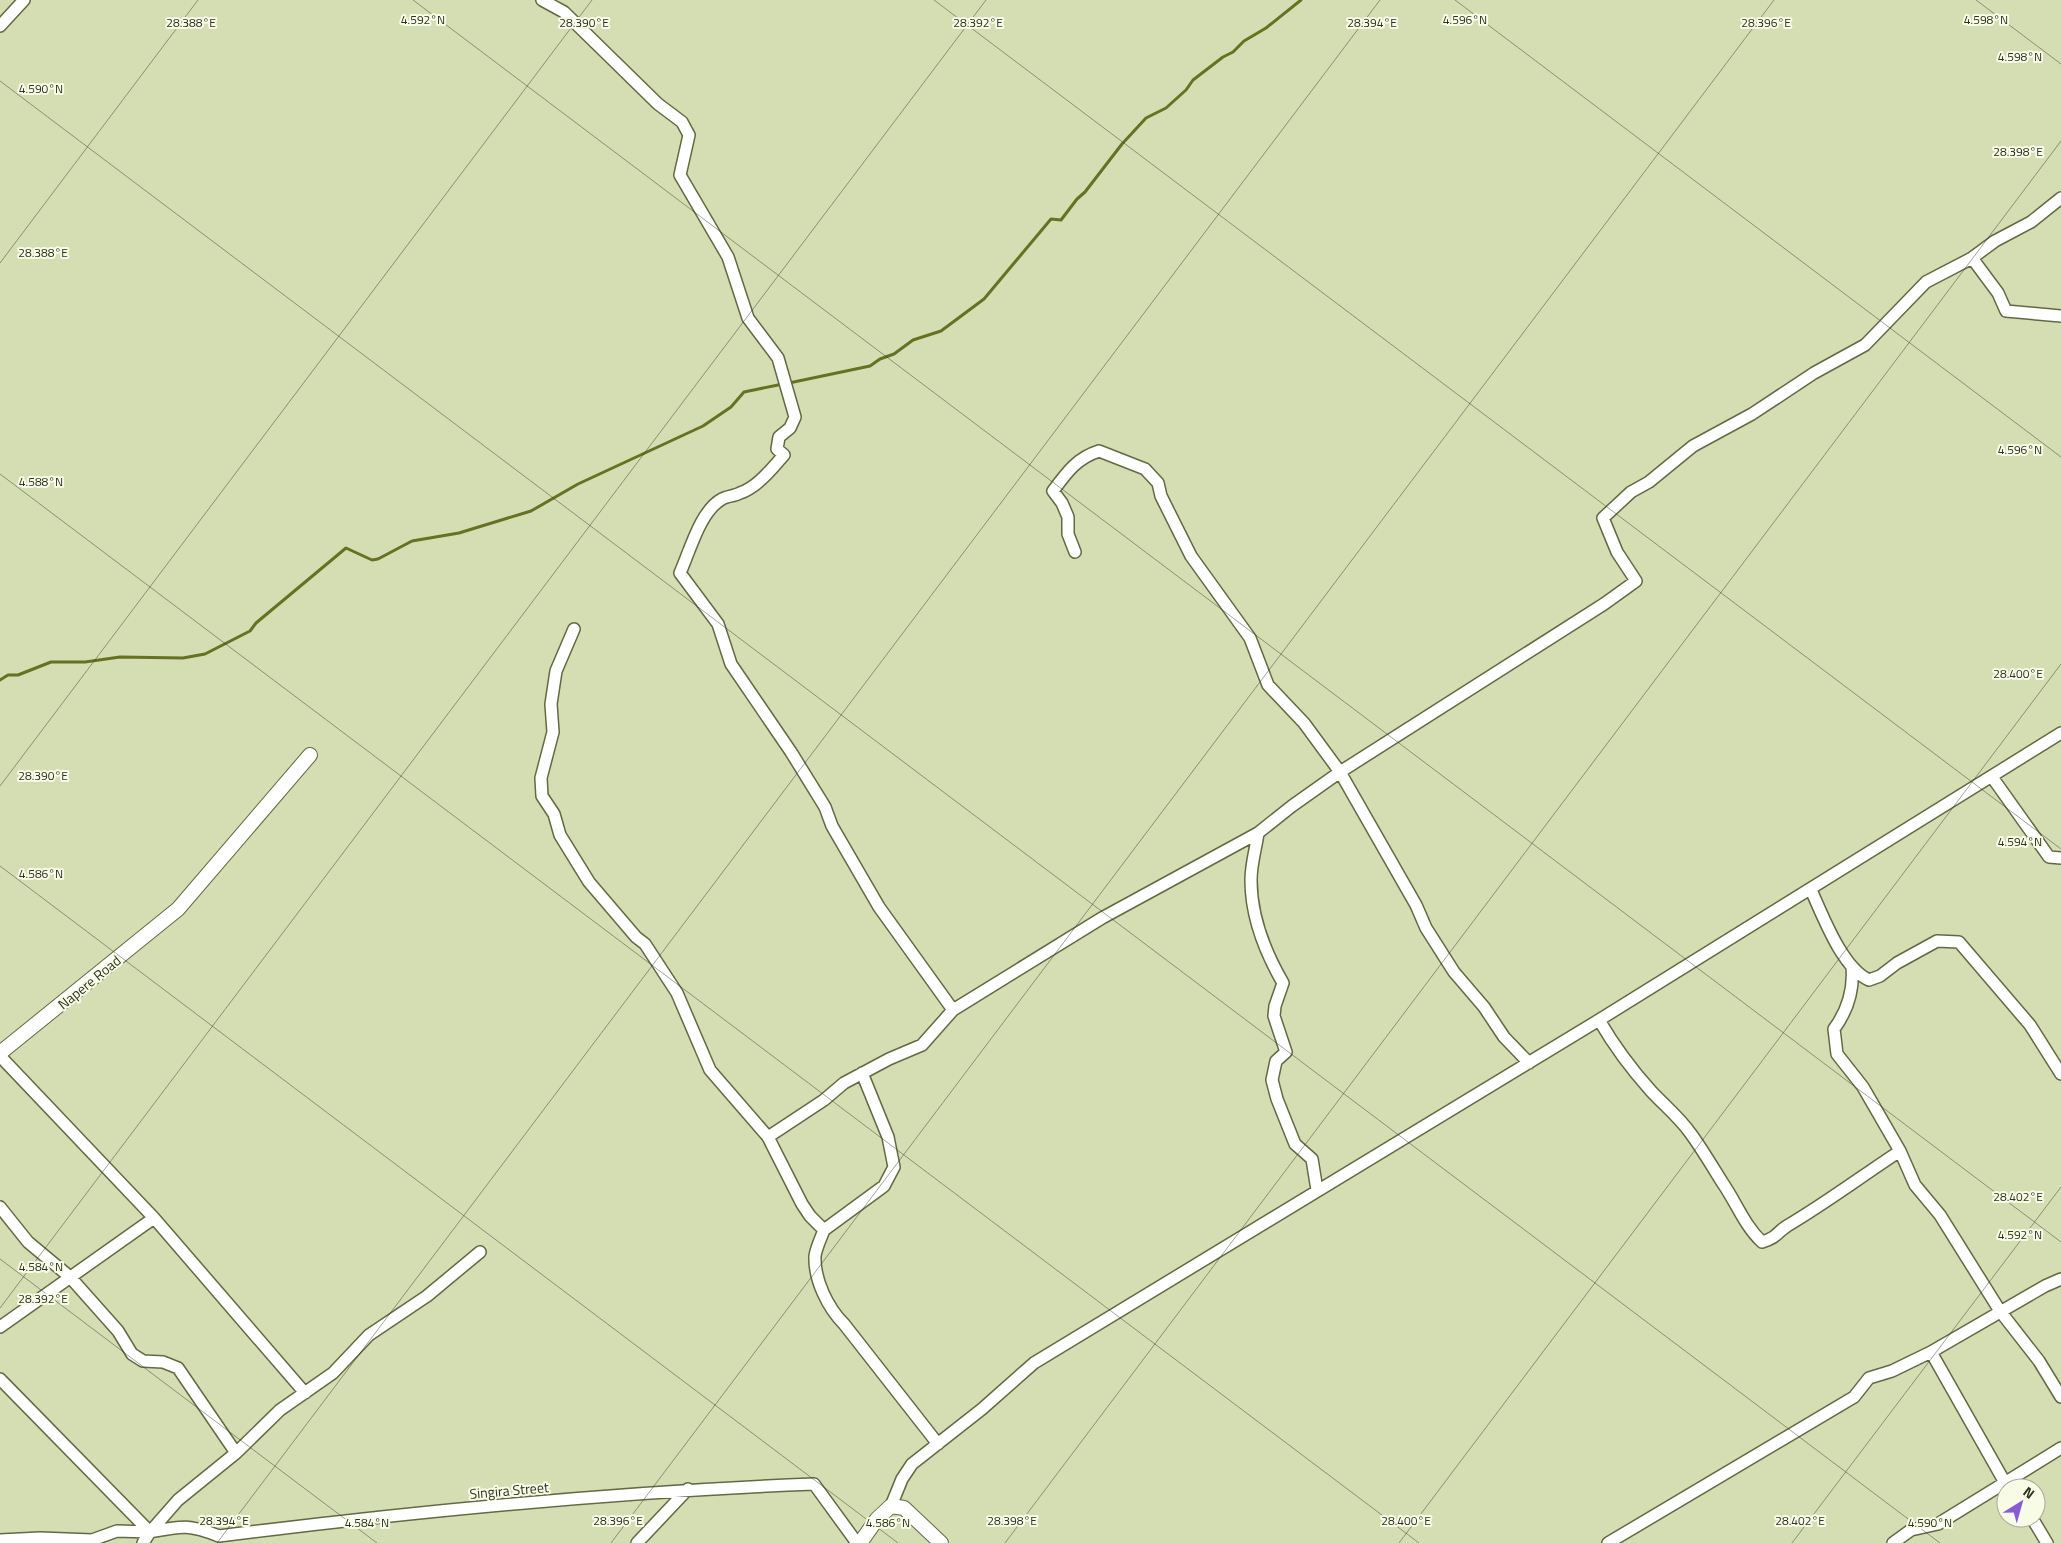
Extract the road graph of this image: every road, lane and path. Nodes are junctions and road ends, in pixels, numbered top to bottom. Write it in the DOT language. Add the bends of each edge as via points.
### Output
graph roads {
  1 [pos="24,0"];
  2 [pos="542,0"];
  3 [pos="0,26"];
  4 [pos="2061,198"];
  5 [pos="1972,258"];
  6 [pos="2061,316"];
  7 [pos="1075,552"];
  8 [pos="574,629"];
  9 [pos="2061,733"];
  10 [pos="310,755"];
  11 [pos="1340,772"];
  12 [pos="1992,776"];
  13 [pos="1258,833"];
  14 [pos="2061,858"];
  15 [pos="1811,890"];
  16 [pos="1852,967"];
  17 [pos="953,1010"];
  18 [pos="1599,1020"];
  19 [pos="0,1054"];
  20 [pos="1529,1063"];
  21 [pos="862,1073"];
  22 [pos="2061,1074"];
  23 [pos="768,1137"];
  24 [pos="1900,1151"];
  25 [pos="1317,1190"];
  26 [pos="0,1207"];
  27 [pos="154,1218"];
  28 [pos="824,1230"];
  29 [pos="480,1252"];
  30 [pos="70,1277"];
  31 [pos="2061,1280"];
  32 [pos="2000,1311"];
  33 [pos="0,1327"];
  34 [pos="1931,1352"];
  35 [pos="0,1379"];
  36 [pos="305,1393"];
  37 [pos="2061,1397"];
  38 [pos="938,1444"];
  39 [pos="2061,1448"];
  40 [pos="236,1453"];
  41 [pos="2002,1478"];
  42 [pos="2018,1478"];
  43 [pos="688,1489"];
  44 [pos="1996,1492"];
  45 [pos="891,1506"];
  46 [pos="2038,1528"];
  47 [pos="150,1532"];
  48 [pos="0,1540"];
  49 [pos="143,1543"];
  50 [pos="637,1543"];
  51 [pos="858,1543"];
  52 [pos="941,1543"];
  53 [pos="1608,1543"];
  54 [pos="1893,1543"];
  55 [pos="2047,1543"];
  1 -- 3 [label="street"];
  2 -- 17 [label="street" via="564,12 658,104 682,122 689,135 680,175 728,257 748,318 778,358 795,417 790,428 779,437 777,449 784,455 760,480 742,493 722,499 709,511 680,573 718,624 731,664 825,807 832,826 879,907"];
  4 -- 5 [label="street" via="2031,222 1995,241"];
  5 -- 6 [label="street" via="1998,293 2006,311"];
  5 -- 11 [label="street" via="1926,282 1865,345 1693,446 1649,482 1631,492 1603,518 1616,552 1636,581"];
  7 -- 11 [label="street" via="1068,534 1068,517 1052,491 1072,465 1099,451 1145,470 1158,483 1161,496 1191,556 1250,638 1268,685 1304,723"];
  8 -- 23 [label="street" via="556,671 550,704 553,732 540,778 542,796 554,814 560,835 589,882 645,944 677,993 710,1070"];
  9 -- 12 [label="street"];
  10 -- 19 [label="street, Napere Road" via="178,909"];
  11 -- 13 [label="street"];
  11 -- 20 [label="street" via="1416,904 1426,928 1454,972 1504,1037"];
  12 -- 14 [label="street" via="2048,857"];
  12 -- 15 [label="street"];
  13 -- 17 [label="street" via="1102,918"];
  13 -- 25 [label="street" via="1251,879 1255,911 1263,944 1283,983 1274,1016 1286,1052 1276,1060 1272,1080 1295,1144 1312,1159"];
  15 -- 16 [label="street"];
  15 -- 18 [label="street"];
  16 -- 22 [label="street" via="1869,980 1937,941 1959,942 2030,1025"];
  16 -- 24 [label="street" via="1853,986 1843,1017 1834,1029 1837,1054 1863,1087"];
  17 -- 21 [label="street" via="922,1045"];
  18 -- 20 [label="street"];
  18 -- 24 [label="street" via="1635,1072 1691,1134 1748,1226 1762,1242 1774,1239 1784,1227"];
  19 -- 27 [label="street"];
  20 -- 25 [label="street"];
  21 -- 23 [label="street"];
  21 -- 28 [label="street" via="888,1138 894,1167 884,1186"];
  23 -- 28 [label="street" via="802,1204"];
  24 -- 32 [label="street" via="1915,1185 1940,1215"];
  25 -- 38 [label="street" via="1034,1363"];
  26 -- 30 [label="street" via="28,1242"];
  27 -- 30 [label="street"];
  27 -- 36 [label="street"];
  28 -- 38 [label="street" via="815,1255 817,1276 832,1312"];
  29 -- 36 [label="street" via="427,1296 369,1334 333,1373"];
  30 -- 33 [label="street"];
  30 -- 40 [label="street" via="118,1331 132,1354 143,1361 163,1362 178,1368"];
  31 -- 32 [label="street"];
  32 -- 34 [label="street"];
  32 -- 37 [label="street" via="2039,1361"];
  34 -- 41 [label="street"];
  34 -- 53 [label="street" via="1869,1378 1854,1397"];
  35 -- 47 [label="street"];
  36 -- 40 [label="street" via="280,1410"];
  38 -- 45 [label="street" via="912,1464 902,1478"];
  39 -- 42 [label="street"];
  40 -- 47 [label="street" via="178,1500"];
  43 -- 47 [label="street, Singira Street" via="376,1516 219,1536 180,1526"];
  43 -- 50 [label="street"];
  43 -- 51 [label="street, Singira Street" via="814,1484"];
  44 -- 54 [label="street" via="1938,1524 1911,1530"];
  45 -- 51 [label="street"];
  45 -- 52 [label="street" via="904,1508"];
  46 -- 55 [label="street"];
  47 -- 48 [label="street, Singira Street" via="117,1531 92,1540"];
  47 -- 49 [label="street"];
}
